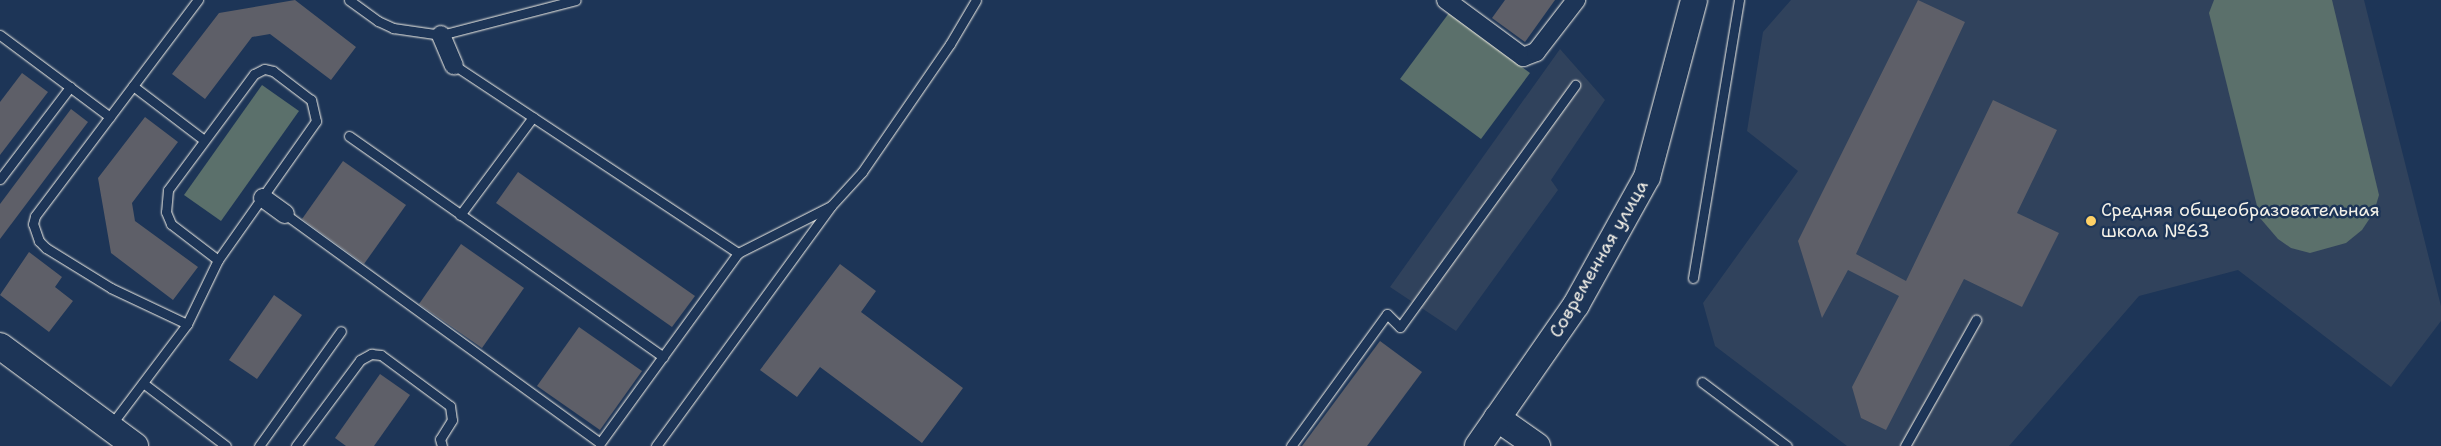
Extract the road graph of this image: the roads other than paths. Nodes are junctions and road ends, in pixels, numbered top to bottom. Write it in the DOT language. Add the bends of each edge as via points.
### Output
graph roads {
  1 [pos="198,0"];
  2 [pos="349,0"];
  3 [pos="576,0"];
  4 [pos="976,0"];
  5 [pos="1446,0"];
  6 [pos="1576,0"];
  7 [pos="1694,0"];
  8 [pos="1739,0"];
  9 [pos="1465,5"];
  10 [pos="0,35"];
  11 [pos="441,35"];
  12 [pos="454,64"];
  13 [pos="1575,85"];
  14 [pos="133,86"];
  15 [pos="70,87"];
  16 [pos="110,117"];
  17 [pos="533,117"];
  18 [pos="349,136"];
  19 [pos="204,140"];
  20 [pos="0,179"];
  21 [pos="263,198"];
  22 [pos="831,206"];
  23 [pos="285,214"];
  24 [pos="460,215"];
  25 [pos="738,254"];
  26 [pos="218,260"];
  27 [pos="1693,278"];
  28 [pos="1976,320"];
  29 [pos="187,324"];
  30 [pos="342,331"];
  31 [pos="0,346"];
  32 [pos="662,357"];
  33 [pos="1702,382"];
  34 [pos="143,383"];
  35 [pos="1497,418"];
  36 [pos="110,427"];
  37 [pos="135,446"];
  38 [pos="226,446"];
  39 [pos="258,446"];
  40 [pos="296,446"];
  41 [pos="442,446"];
  42 [pos="656,446"];
  43 [pos="1291,446"];
  44 [pos="1478,446"];
  45 [pos="1537,446"];
  46 [pos="1787,446"];
  47 [pos="1905,446"];
  1 -- 14 [label="lane"];
  2 -- 11 [label="lane" via="378,22 393,28"];
  3 -- 11 [label="lane"];
  4 -- 22 [label="lane" via="950,44 862,172"];
  5 -- 9 [label="street"];
  6 -- 9 [label="street" via="1530,56 1523,57"];
  7 -- 35 [label="street, Современная улица" via="1647,177 1576,305"];
  8 -- 27 [label="lane"];
  10 -- 15 [label="lane"];
  11 -- 12 [label="street"];
  12 -- 17 [label="lane"];
  13 -- 43 [label="lane" via="1400,328 1387,314"];
  14 -- 16 [label="lane"];
  14 -- 19 [label="lane"];
  15 -- 16 [label="lane"];
  15 -- 20 [label="lane"];
  16 -- 29 [label="lane" via="35,216 34,232 46,248 111,288"];
  17 -- 24 [label="lane"];
  17 -- 25 [label="lane"];
  18 -- 24 [label="lane"];
  19 -- 21 [label="lane" via="258,71 273,72 311,100 317,115 313,129"];
  19 -- 26 [label="lane" via="168,190 166,212 171,224"];
  21 -- 23 [label="street"];
  21 -- 26 [label="lane"];
  22 -- 25 [label="lane"];
  22 -- 42 [label="lane"];
  23 -- 32 [label="lane" via="600,443"];
  24 -- 32 [label="lane"];
  25 -- 32 [label="lane"];
  26 -- 29 [label="lane"];
  28 -- 47 [label="lane"];
  29 -- 34 [label="lane"];
  30 -- 39 [label="lane"];
  31 -- 36 [label="street"];
  33 -- 46 [label="lane"];
  34 -- 36 [label="lane"];
  34 -- 38 [label="lane"];
  35 -- 44 [label="street, Современная улица"];
  35 -- 45 [label="street"];
  36 -- 37 [label="street"];
  40 -- 41 [label="lane" via="360,360 371,354 381,354 450,406 452,420 440,439"];
}
